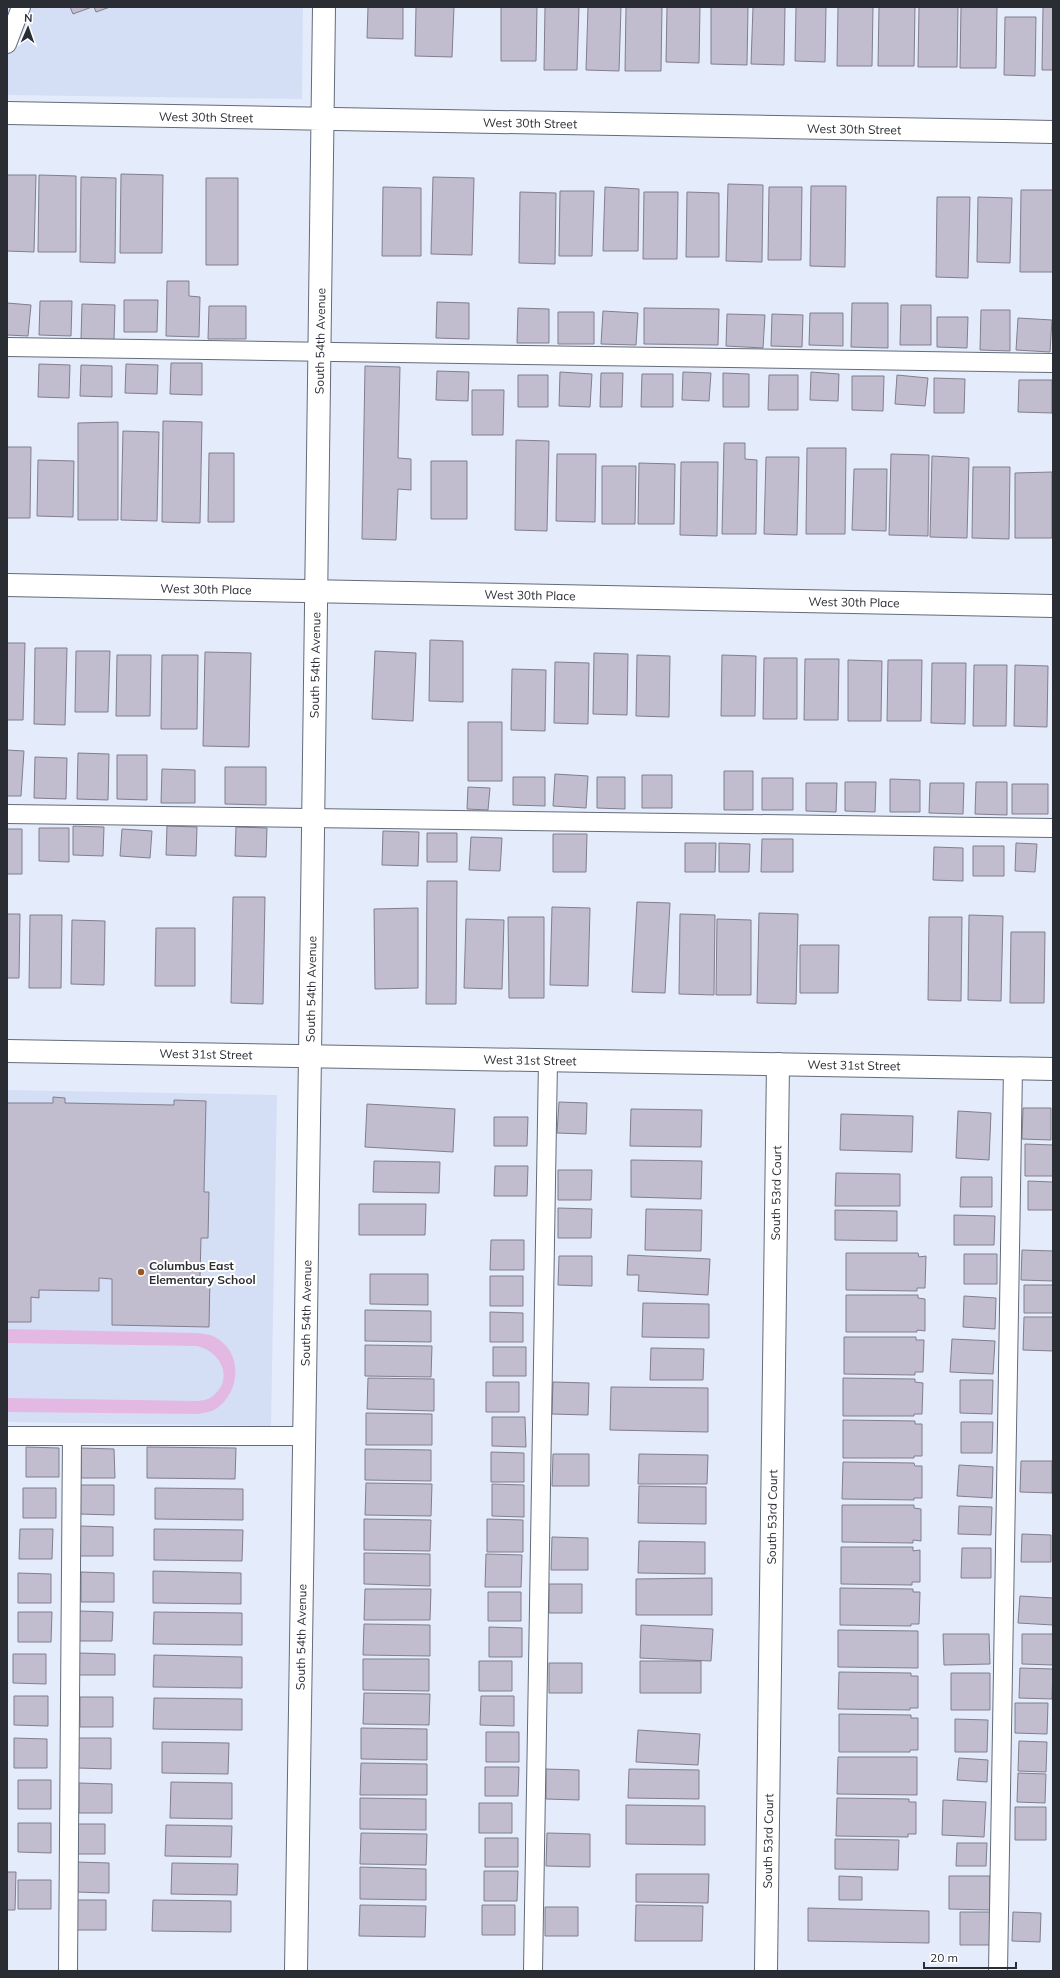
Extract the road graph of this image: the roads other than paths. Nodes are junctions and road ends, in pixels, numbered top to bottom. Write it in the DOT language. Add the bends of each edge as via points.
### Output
graph roads {
  1 [pos="21,7"];
  2 [pos="324,7"];
  3 [pos="7,44"];
  4 [pos="7,114"];
  5 [pos="322,119"];
  6 [pos="1053,132"];
  7 [pos="7,347"];
  8 [pos="320,352"];
  9 [pos="1053,363"];
  10 [pos="7,585"];
  11 [pos="316,591"];
  12 [pos="1053,606"];
  13 [pos="7,814"];
  14 [pos="314,818"];
  15 [pos="1053,828"];
  16 [pos="7,1051"];
  17 [pos="310,1056"];
  18 [pos="548,1060"];
  19 [pos="778,1064"];
  20 [pos="1013,1068"];
  21 [pos="1053,1069"];
  22 [pos="7,1436"];
  23 [pos="72,1436"];
  24 [pos="304,1436"];
  25 [pos="68,1971"];
  26 [pos="296,1971"];
  27 [pos="533,1971"];
  28 [pos="766,1971"];
  29 [pos="998,1971"];
  1 -- 3 [label="lane"];
  2 -- 5 [label="street, South 54th Avenue"];
  4 -- 5 [label="street, West 30th Street"];
  5 -- 6 [label="street, West 30th Street"];
  5 -- 8 [label="street, South 54th Avenue"];
  7 -- 8 [label="lane"];
  8 -- 9 [label="lane"];
  8 -- 11 [label="street, South 54th Avenue"];
  10 -- 11 [label="street, West 30th Place"];
  11 -- 12 [label="street, West 30th Place"];
  11 -- 14 [label="street, South 54th Avenue"];
  13 -- 14 [label="lane"];
  14 -- 15 [label="lane"];
  14 -- 17 [label="street, South 54th Avenue"];
  16 -- 17 [label="street, West 31st Street"];
  17 -- 18 [label="street, West 31st Street"];
  17 -- 24 [label="street, South 54th Avenue"];
  18 -- 19 [label="street, West 31st Street"];
  18 -- 27 [label="lane"];
  19 -- 20 [label="street, West 31st Street"];
  19 -- 28 [label="street, South 53rd Court"];
  20 -- 21 [label="street, West 31st Street"];
  20 -- 29 [label="lane"];
  22 -- 23 [label="lane"];
  23 -- 24 [label="lane"];
  23 -- 25 [label="lane"];
  24 -- 26 [label="street, South 54th Avenue"];
}
